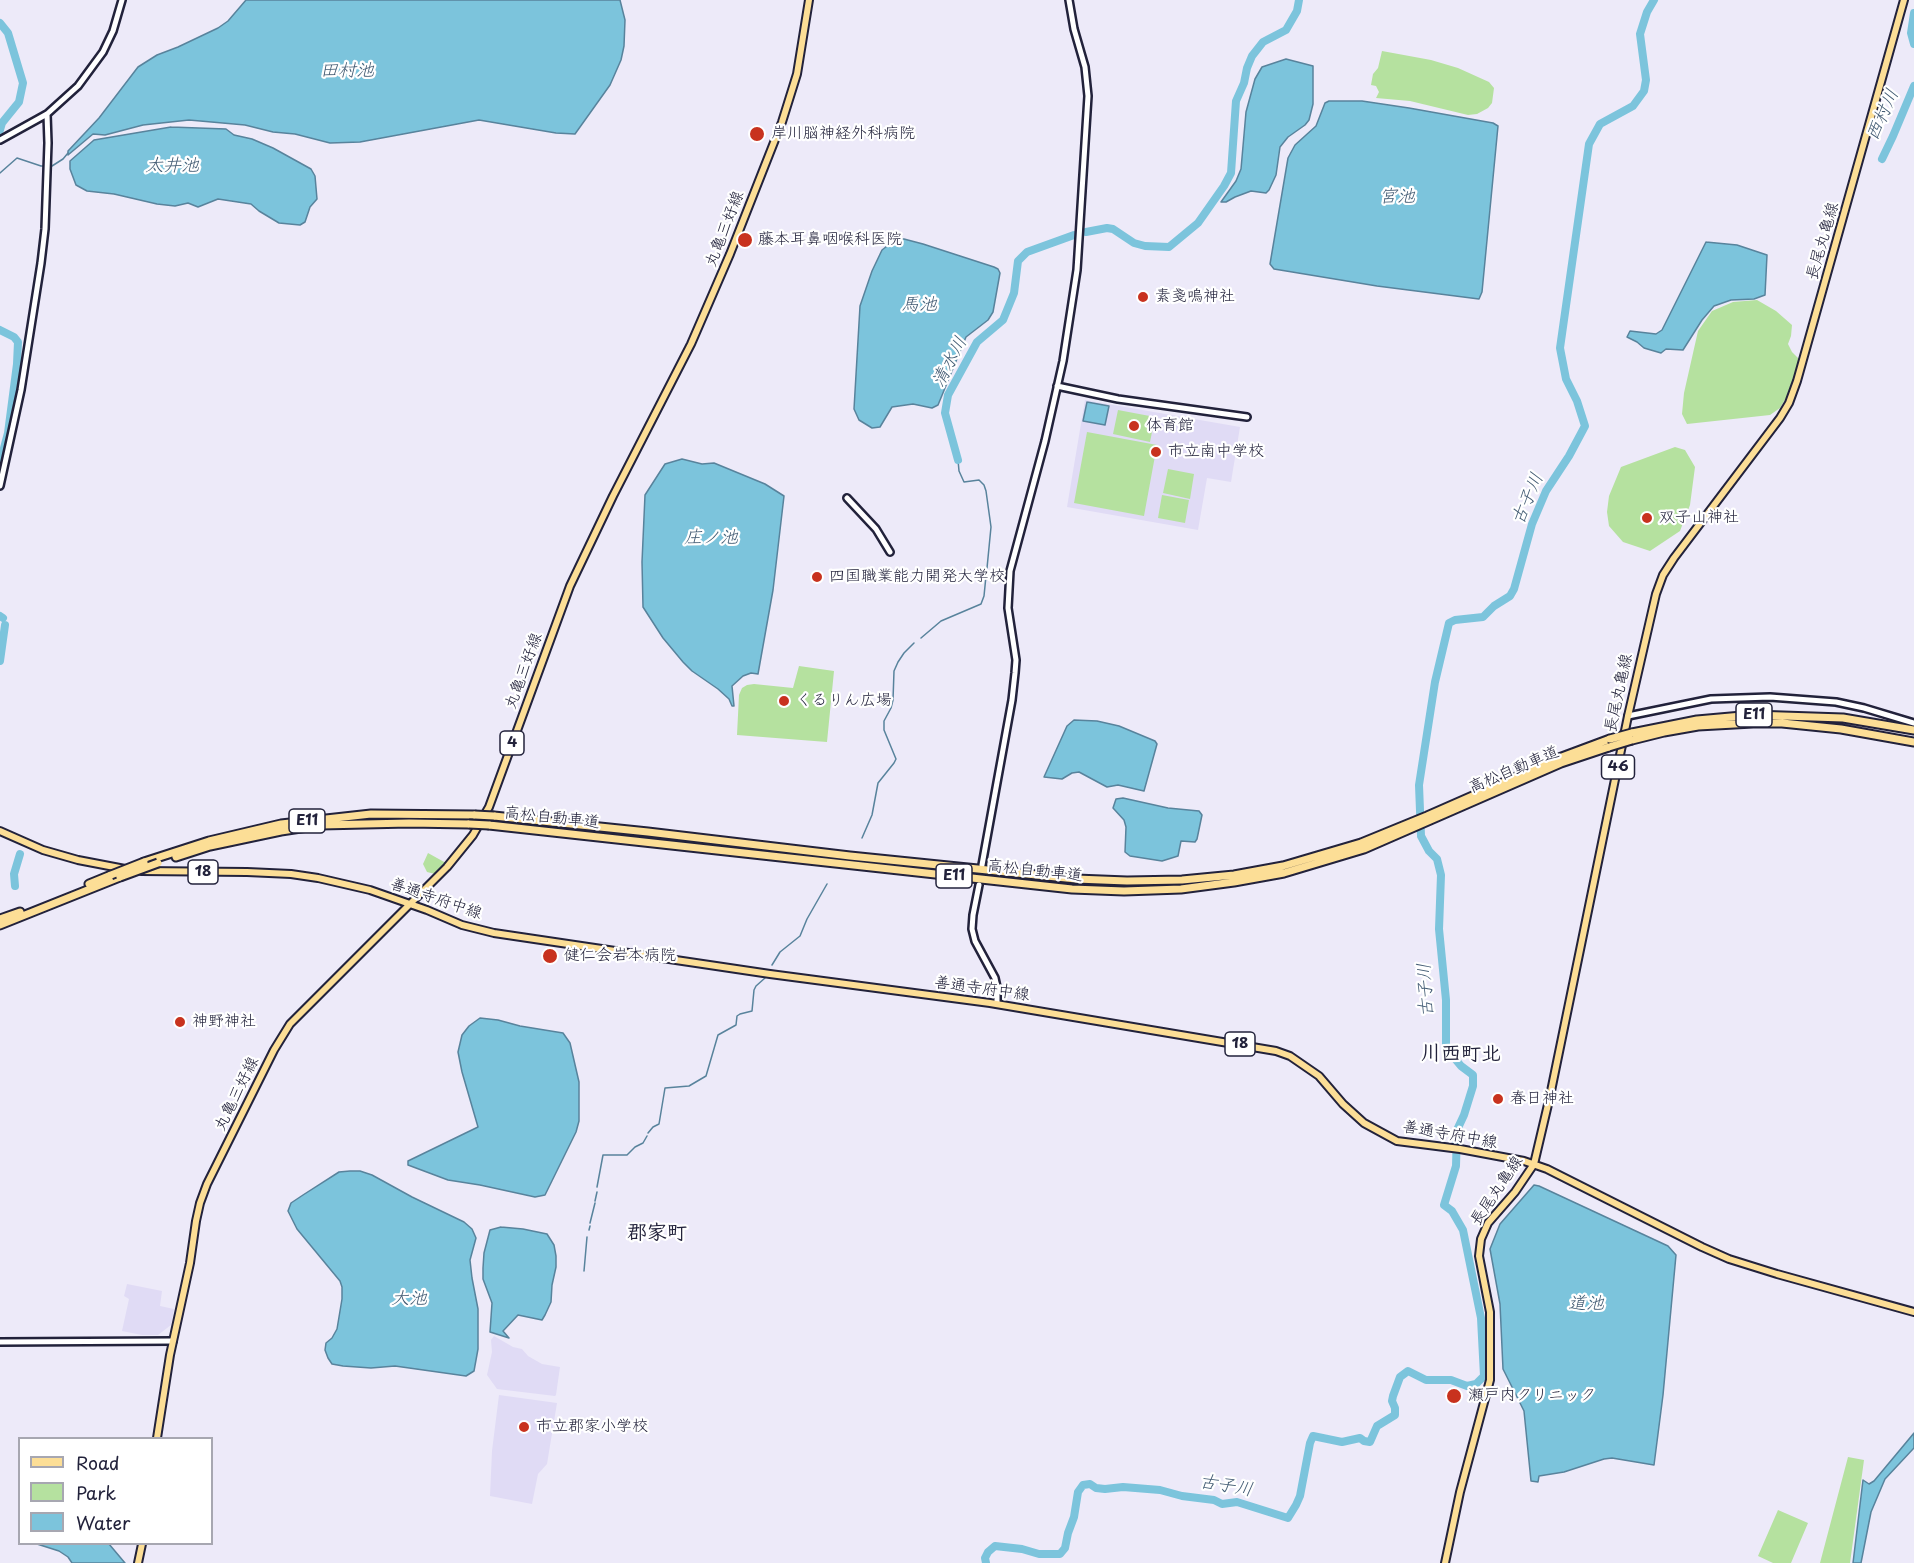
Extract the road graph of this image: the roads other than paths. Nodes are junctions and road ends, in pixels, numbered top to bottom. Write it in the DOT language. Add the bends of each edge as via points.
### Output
graph roads {
  1 [pos="122,0"];
  2 [pos="810,0"];
  3 [pos="1069,0"];
  4 [pos="1904,0"];
  5 [pos="47,114"];
  6 [pos="0,140"];
  7 [pos="1057,386"];
  8 [pos="1246,417"];
  9 [pos="0,486"];
  10 [pos="847,498"];
  11 [pos="890,552"];
  12 [pos="1628,716"];
  13 [pos="1914,723"];
  14 [pos="1914,730"];
  15 [pos="1632,737"];
  16 [pos="1914,742"];
  17 [pos="1411,827"];
  18 [pos="0,831"];
  19 [pos="982,865"];
  20 [pos="979,885"];
  21 [pos="409,904"];
  22 [pos="0,919"];
  23 [pos="0,925"];
  24 [pos="997,1004"];
  25 [pos="1534,1164"];
  26 [pos="1914,1312"];
  27 [pos="173,1341"];
  28 [pos="0,1342"];
  29 [pos="157,1437"];
  30 [pos="142,1545"];
  31 [pos="138,1563"];
  32 [pos="1445,1563"];
  1 -- 5 [label="street" via="103,52 78,86"];
  2 -- 21 [label="main road, 丸亀三好線 / 4" via="797,74 782,122 730,254 691,344 570,586 491,801 465,846"];
  3 -- 7 [label="street" via="1088,96 1077,270"];
  4 -- 12 [label="main road, 長尾丸亀線 / 46" via="1789,403 1663,575"];
  5 -- 6 [label="street"];
  5 -- 9 [label="street" via="45,230 19,400"];
  7 -- 8 [label="street"];
  7 -- 19 [label="street" via="1010,571 1008,608 1015,673"];
  10 -- 11 [label="street" via="876,529"];
  12 -- 13 [label="street" via="1711,699 1770,697 1836,702"];
  12 -- 25 [label="main road, 長尾丸亀線 / 46"];
  14 -- 15 [label="highway, 高松自動車道 / E11" via="1844,718 1753,715 1697,720"];
  15 -- 16 [label="highway, 高松自動車道 / E11" via="1698,726 1753,723 1809,725"];
  15 -- 17 [label="highway, 高松自動車道 / E11, bridge" via="1511,778"];
  17 -- 22 [label="highway, 高松自動車道 / E11, bridge" via="1283,866 1182,880 1126,881 1076,879 494,816 371,814 281,824 209,841 144,862"];
  17 -- 23 [label="highway, 高松自動車道 / E11, bridge" via="1364,849 1284,873 1180,889 1124,891 1072,889 489,825 321,825 210,846"];
  18 -- 21 [label="main road, 善通寺府中線 / 18" via="43,850 112,867 300,875 370,890"];
  20 -- 24 [label="street" via="972,929 995,978"];
  21 -- 24 [label="main road, 善通寺府中線 / 18" via="494,933"];
  21 -- 27 [label="main road, 丸亀三好線 / 4" via="298,1016 276,1046 200,1203"];
  24 -- 25 [label="main road, 善通寺府中線 / 18" via="1276,1051 1319,1076 1350,1112 1397,1141"];
  25 -- 26 [label="main road, 善通寺府中線 / 18" via="1729,1259"];
  25 -- 32 [label="main road, 長尾丸亀線 / 46" via="1488,1223 1481,1239 1479,1256 1490,1312 1490,1380"];
  27 -- 28 [label="street"];
  27 -- 29 [label="main road, 丸亀三好線 / 4"];
  30 -- 31 [label="main road"];
}
